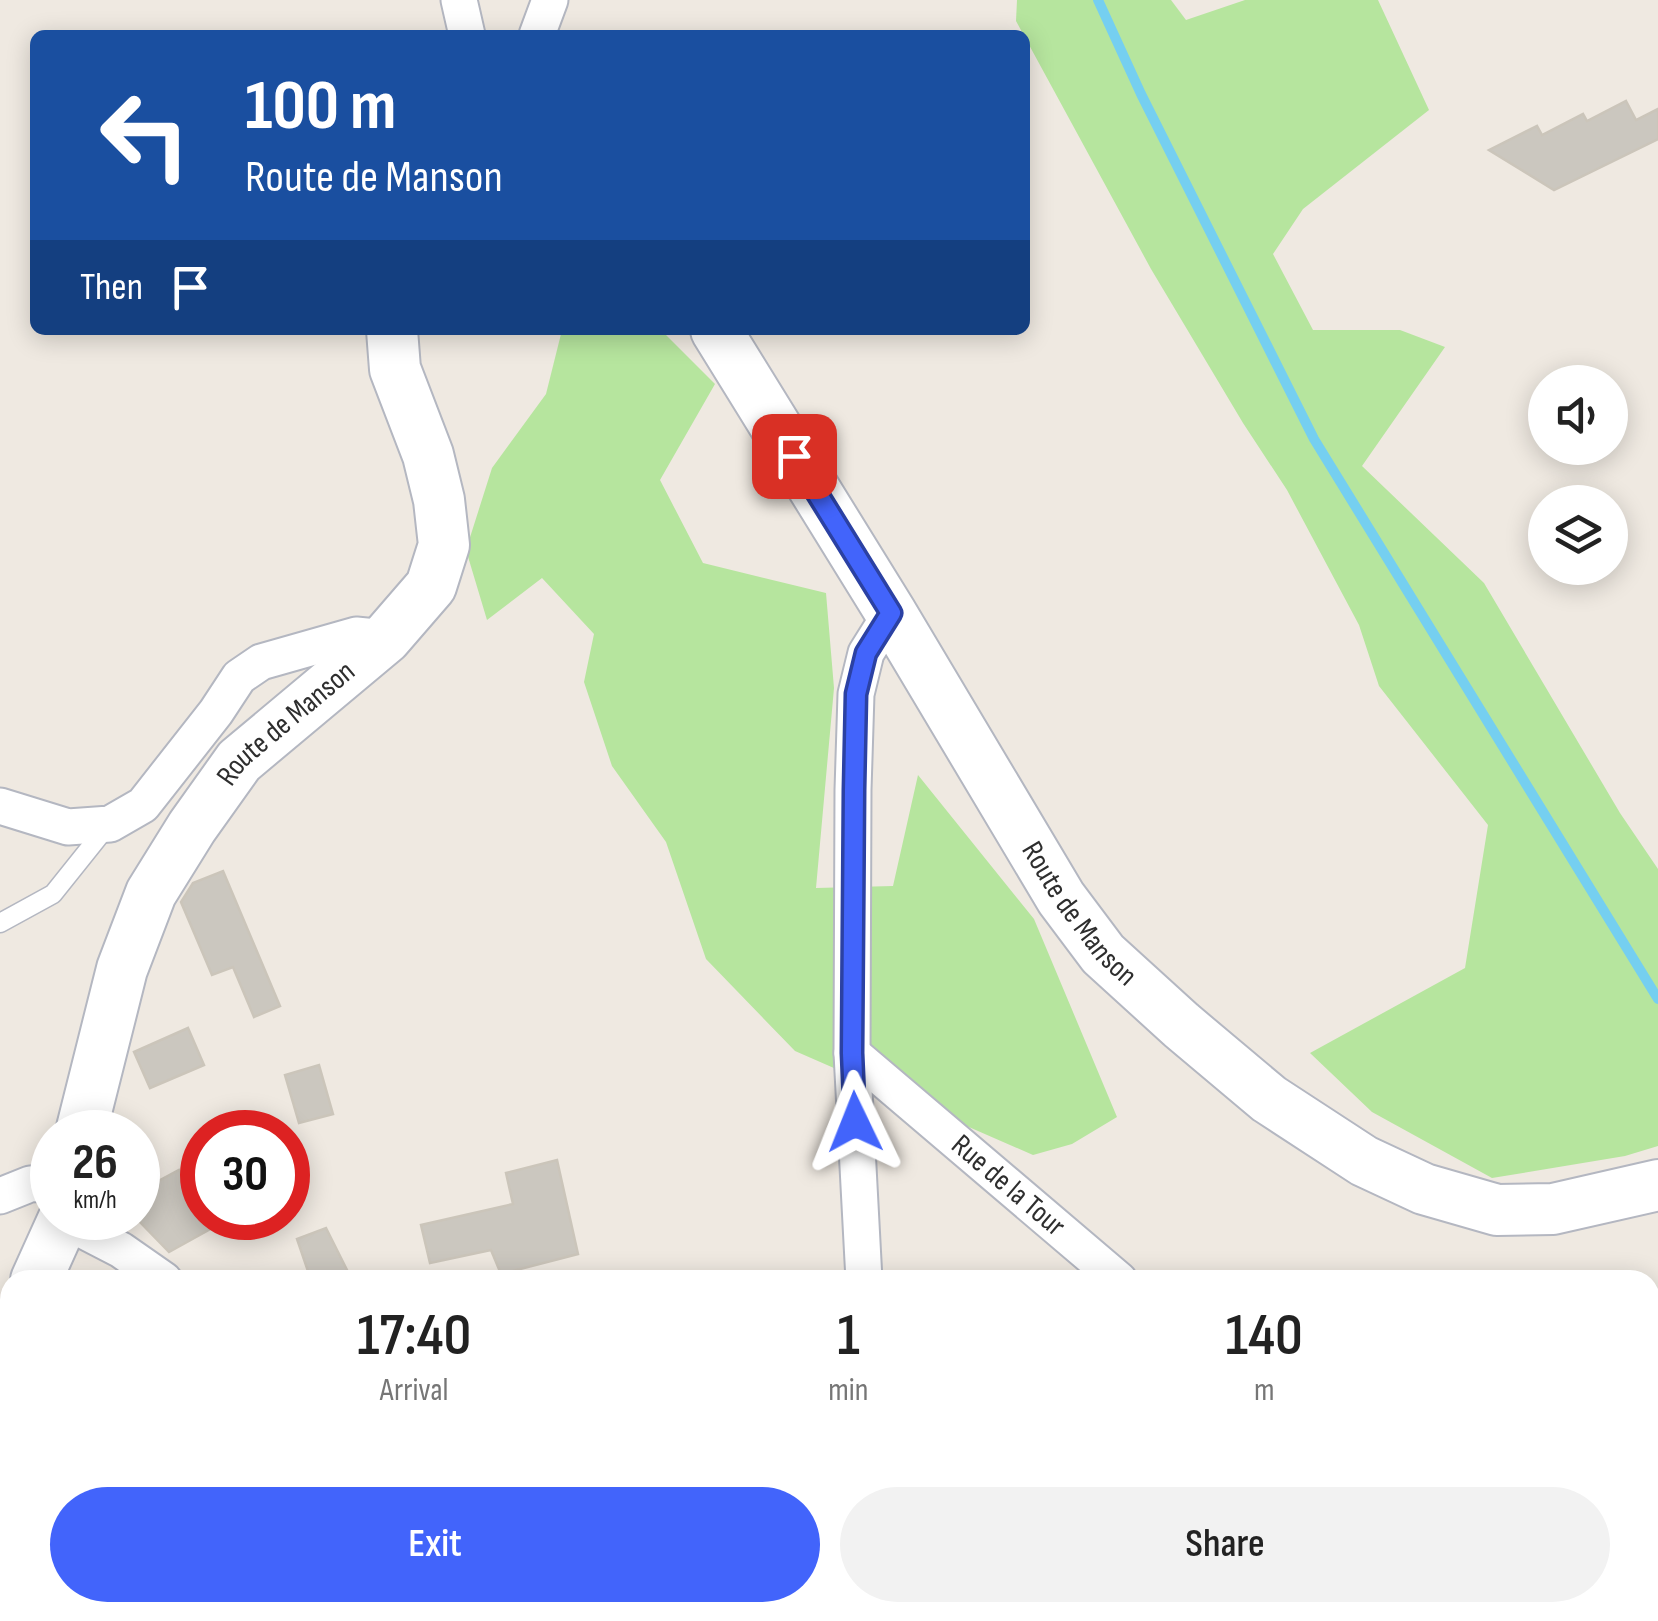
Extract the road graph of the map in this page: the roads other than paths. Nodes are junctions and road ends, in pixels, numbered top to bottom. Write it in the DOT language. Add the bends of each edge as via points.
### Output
graph roads {
  1 [pos="459,0"];
  2 [pos="550,0"];
  3 [pos="466,30"];
  4 [pos="539,30"];
  5 [pos="392,335"];
  6 [pos="719,335"];
  7 [pos="891,613"];
  8 [pos="386,638"];
  9 [pos="0,806"];
  10 [pos="110,824"];
  11 [pos="0,923"];
  12 [pos="852,1053"];
  13 [pos="86,1110"];
  14 [pos="30,1184"];
  15 [pos="1658,1185"];
  16 [pos="0,1196"];
  17 [pos="49,1240"];
  18 [pos="108,1240"];
  19 [pos="39,1270"];
  20 [pos="150,1270"];
  21 [pos="863,1270"];
  22 [pos="1106,1270"];
  1 -- 3 [label="street"];
  2 -- 4 [label="street"];
  5 -- 8 [label="street, Route de Manson" via="395,369 428,455 444,545 432,586"];
  6 -- 7 [label="street, Route de Manson"];
  7 -- 12 [label="street" via="866,653 856,694"];
  7 -- 15 [label="street, Route de Manson" via="1060,898 1103,954 1269,1099 1364,1162 1424,1189 1497,1210 1553,1209"];
  8 -- 10 [label="street" via="356,634 261,662 239,676 143,805"];
  8 -- 13 [label="street, Route de Manson" via="240,761 192,827 151,894 122,968"];
  9 -- 10 [label="street" via="68,827"];
  10 -- 11 [label="lane" via="53,894"];
  12 -- 21 [label="street"];
  12 -- 22 [label="street, Rue de la Tour"];
  14 -- 16 [label="street"];
  17 -- 19 [label="street"];
  18 -- 20 [label="street"];
}
